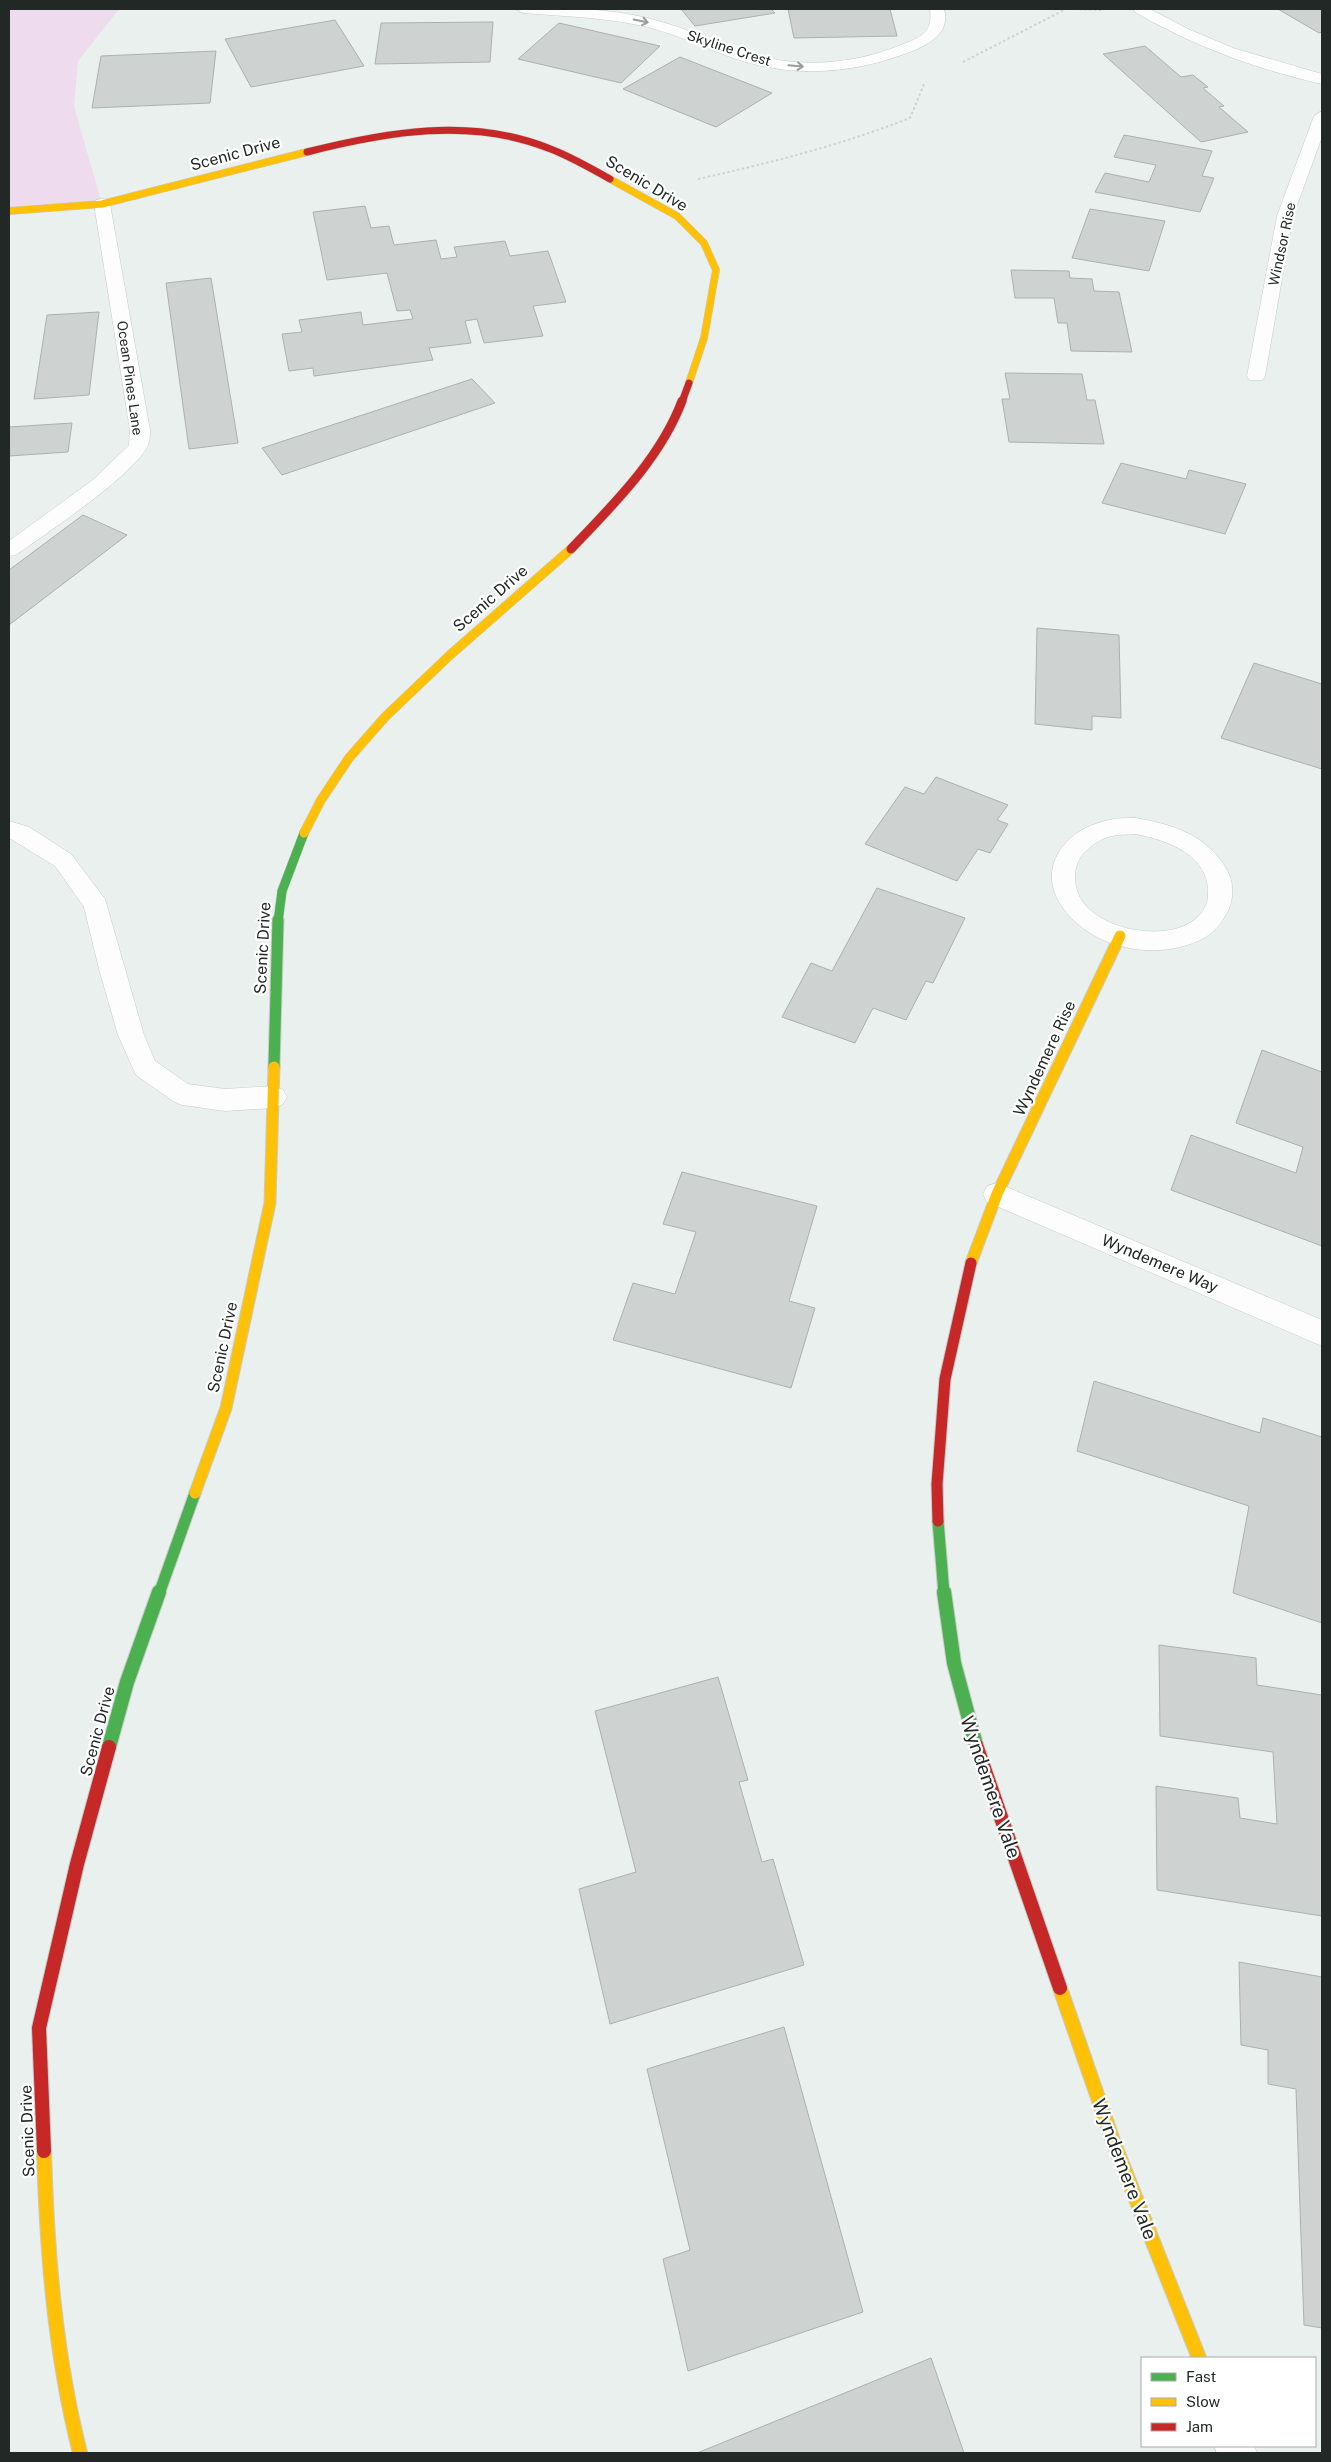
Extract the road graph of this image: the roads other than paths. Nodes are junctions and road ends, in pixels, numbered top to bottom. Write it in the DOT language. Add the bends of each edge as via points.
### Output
graph roads {
  1 [pos="523,9"];
  2 [pos="937,9"];
  3 [pos="1140,9"];
  4 [pos="1322,79"];
  5 [pos="1322,116"];
  6 [pos="102,204"];
  7 [pos="9,211"];
  8 [pos="1256,376"];
  9 [pos="9,550"];
  10 [pos="9,829"];
  11 [pos="1120,936"];
  12 [pos="274,1097"];
  13 [pos="997,1194"];
  14 [pos="1322,1333"];
  15 [pos="1199,2357"];
  16 [pos="80,2453"];
  1 -- 2 [label="street, Skyline Crest, one-way" via="657,24 742,56 808,67 868,62 900,51 928,38 937,30"];
  3 -- 4 [label="street" via="1185,34 1220,48"];
  5 -- 8 [label="street, Windsor Rise" via="1285,216"];
  6 -- 7 [label="street, Scenic Drive"];
  6 -- 9 [label="street, Ocean Pines Lane" via="140,430 139,446 103,481"];
  6 -- 12 [label="street, Scenic Drive" via="369,136 424,129 465,129 502,133 540,144 677,216 704,243 716,270 704,338 684,399 656,451 625,492 563,557 450,654 385,717 350,758 321,800 298,846 282,891 276,938"];
  10 -- 12 [label="street" via="21,833 63,860 96,905 131,1035 145,1068 182,1094 225,1100"];
  11 -- 11 [label="street" via="1148,942 1172,941 1194,934 1210,921 1219,906 1222,888 1215,870 1202,853 1184,840 1162,831 1135,826 1087,836 1071,850 1063,868 1065,888 1076,908 1095,924"];
  11 -- 13 [label="street, Wyndemere Rise"];
  12 -- 16 [label="street, Scenic Drive" via="270,1203 226,1408 127,1682 77,1864 39,2028 48,2270 67,2408"];
  13 -- 14 [label="street, Wyndemere Way"];
  13 -- 15 [label="street, Wyndemere Vale" via="967,1273 945,1379 938,1484 941,1584 966,1716 1113,2141"];
}
